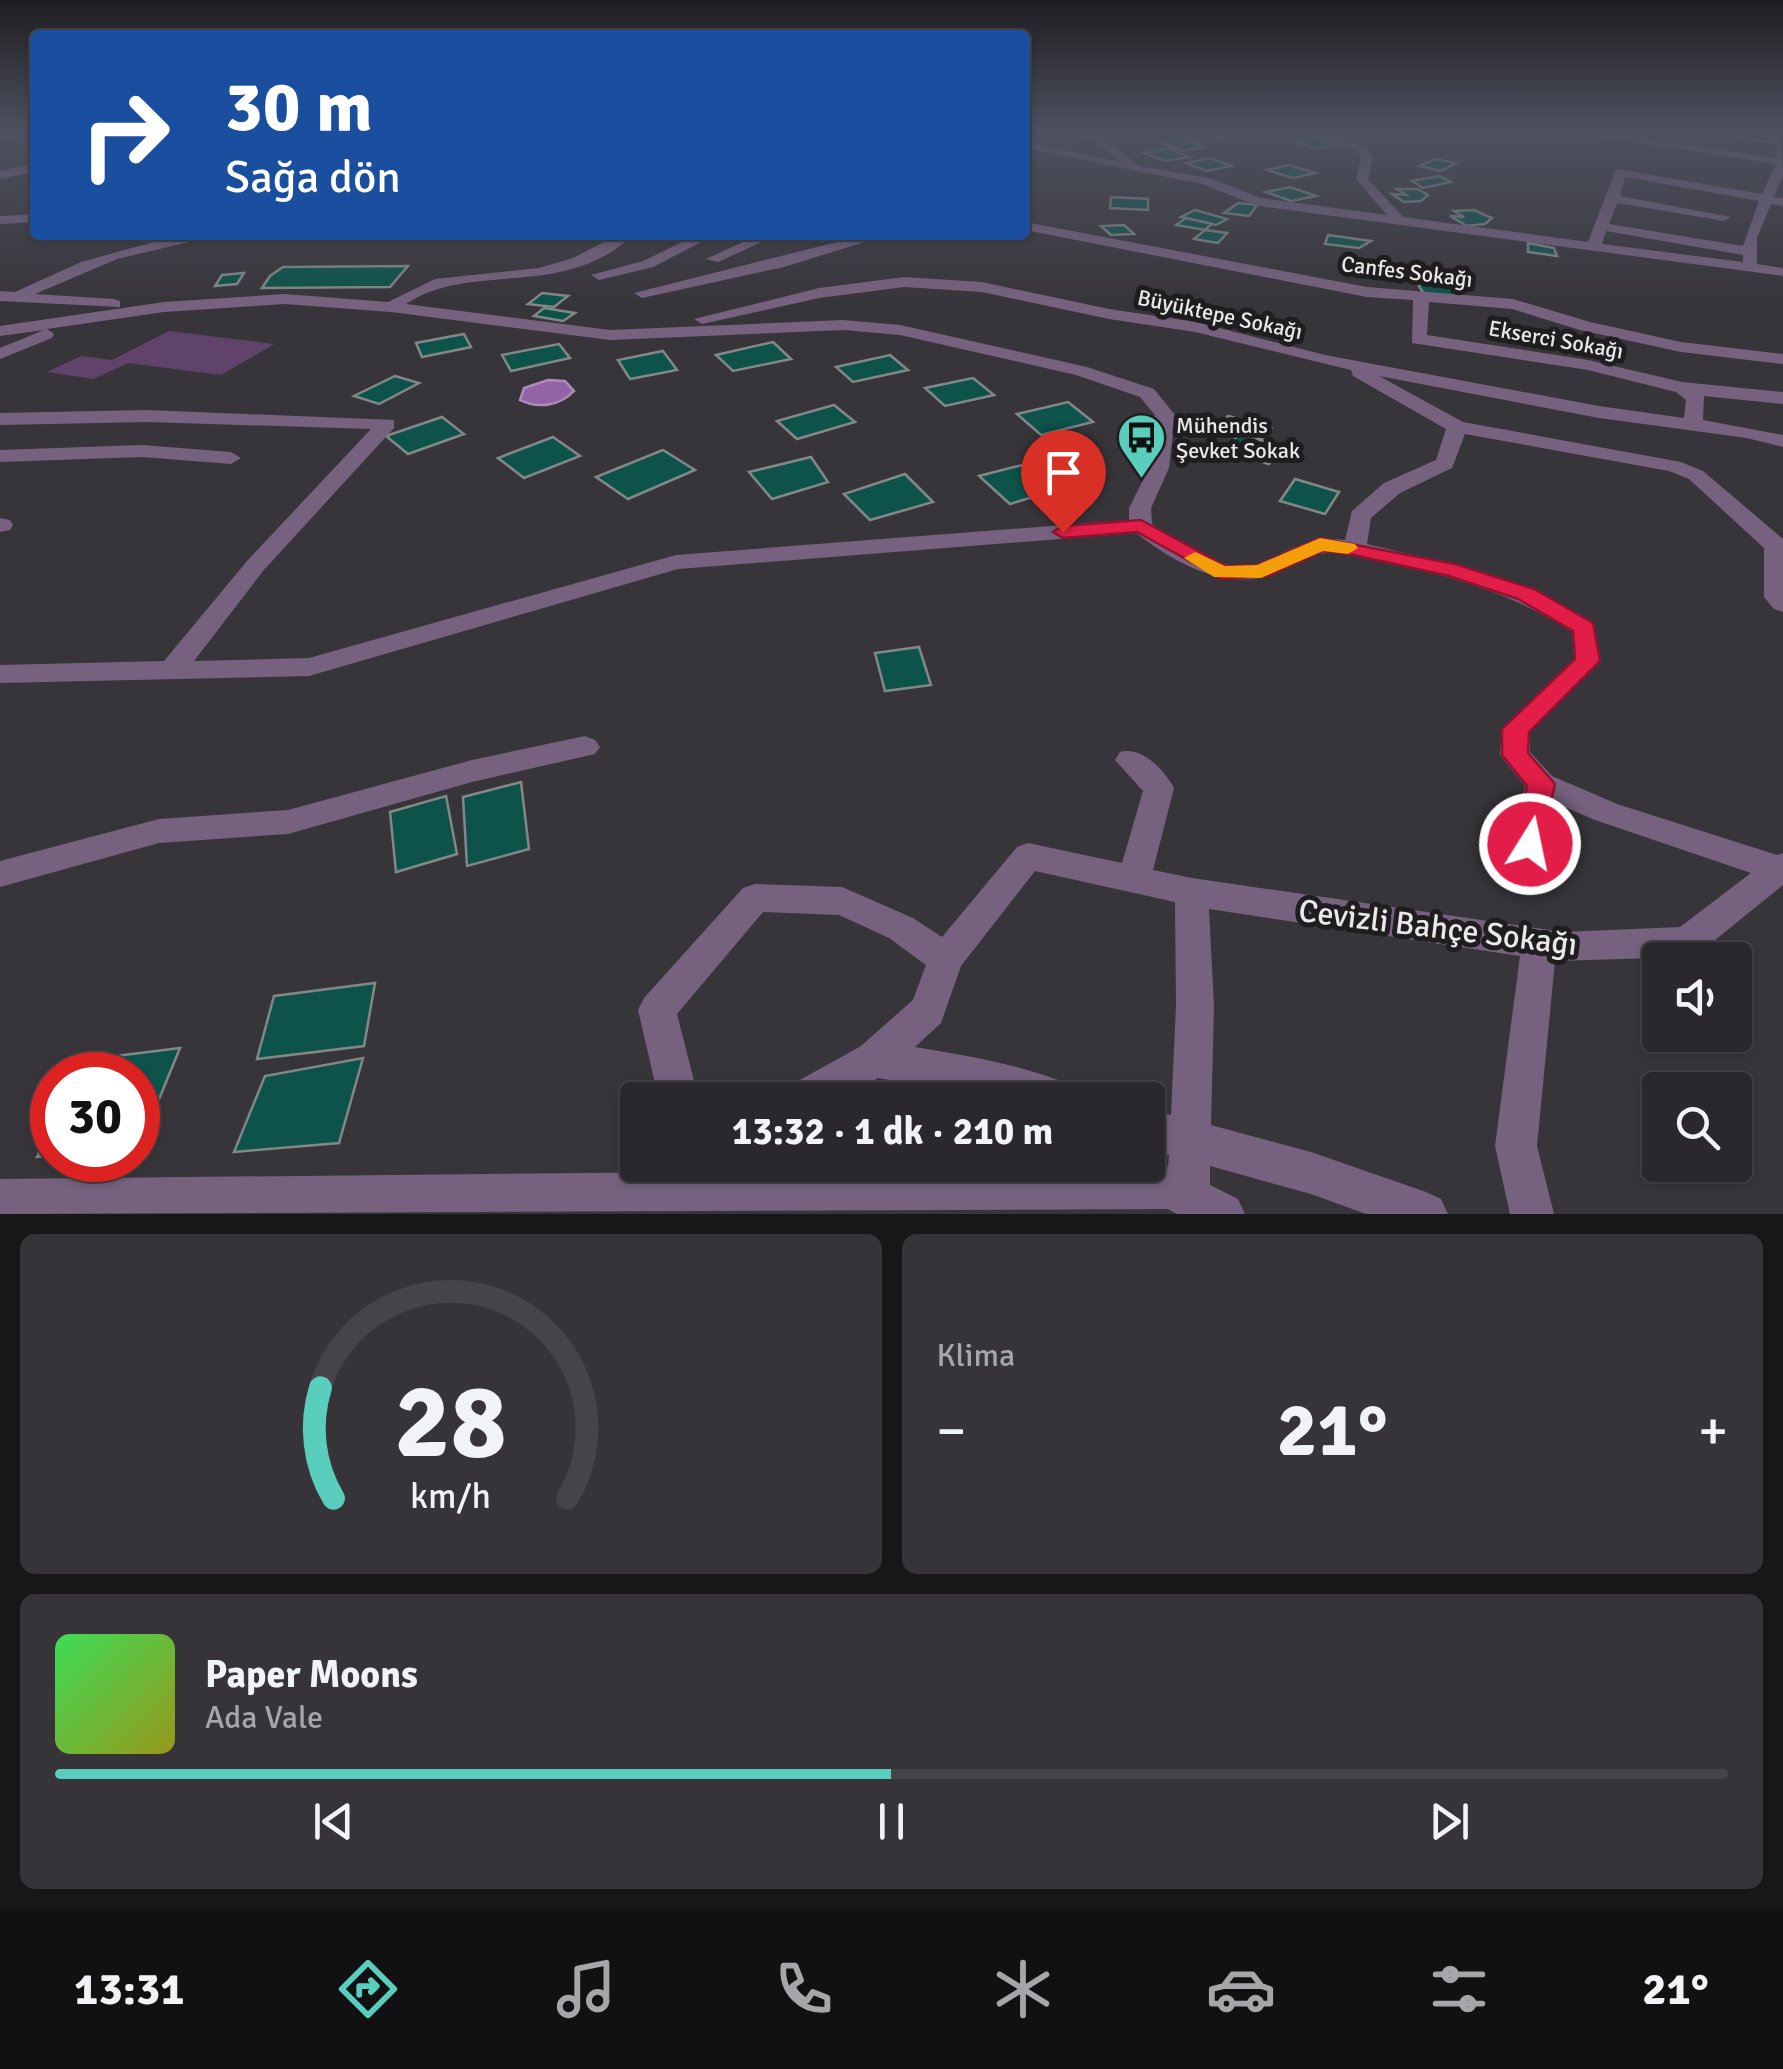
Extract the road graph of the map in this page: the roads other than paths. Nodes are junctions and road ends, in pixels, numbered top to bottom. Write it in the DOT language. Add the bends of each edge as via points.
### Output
graph roads {
  1 [pos="1220,188"];
  2 [pos="1370,188"];
  3 [pos="1616,188"];
  4 [pos="1720,188"];
  5 [pos="1614,199"];
  6 [pos="1776,201"];
  7 [pos="1724,217"];
  8 [pos="30,218"];
  9 [pos="0,220"];
  10 [pos="1398,220"];
  11 [pos="1599,226"];
  12 [pos="1030,229"];
  13 [pos="184,240"];
  14 [pos="619,240"];
  15 [pos="698,240"];
  16 [pos="758,240"];
  17 [pos="863,240"];
  18 [pos="1593,249"];
  19 [pos="1753,257"];
  20 [pos="712,259"];
  21 [pos="1783,272"];
  22 [pos="598,276"];
  23 [pos="642,293"];
  24 [pos="9,297"];
  25 [pos="1421,298"];
  26 [pos="164,307"];
  27 [pos="392,307"];
  28 [pos="81,320"];
  29 [pos="0,331"];
  30 [pos="650,335"];
  31 [pos="0,354"];
  32 [pos="1777,358"];
  33 [pos="1344,363"];
  34 [pos="1783,378"];
  35 [pos="1682,388"];
  36 [pos="1783,398"];
  37 [pos="0,419"];
  38 [pos="1693,424"];
  39 [pos="1456,427"];
  40 [pos="1783,440"];
  41 [pos="0,456"];
  42 [pos="231,458"];
  43 [pos="1141,526"];
  44 [pos="1779,546"];
  45 [pos="1354,549"];
  46 [pos="1783,604"];
  47 [pos="172,670"];
  48 [pos="0,674"];
  49 [pos="585,747"];
  50 [pos="1130,760"];
  51 [pos="1541,784"];
  52 [pos="1782,869"];
  53 [pos="0,874"];
  54 [pos="1524,874"];
  55 [pos="1134,878"];
  56 [pos="1192,892"];
  57 [pos="1539,944"];
  58 [pos="946,959"];
  59 [pos="875,1059"];
  60 [pos="675,1082"];
  61 [pos="835,1082"];
  62 [pos="1004,1082"];
  63 [pos="1165,1135"];
  64 [pos="1190,1144"];
  65 [pos="659,1182"];
  66 [pos="893,1182"];
  67 [pos="0,1200"];
  68 [pos="226,1205"];
  69 [pos="1206,1206"];
  70 [pos="1426,1214"];
  71 [pos="1532,1214"];
  1 -- 10 [label="street" via="1258,202"];
  2 -- 10 [label="street"];
  3 -- 5 [label="street"];
  4 -- 6 [label="street"];
  5 -- 7 [label="street"];
  5 -- 11 [label="street"];
  6 -- 19 [label="street" via="1750,238"];
  8 -- 9 [label="street"];
  10 -- 18 [label="street"];
  11 -- 18 [label="street"];
  11 -- 19 [label="street"];
  12 -- 25 [label="street, Canfes Sokağı"];
  13 -- 24 [label="street" via="145,247"];
  14 -- 27 [label="street" via="556,269 452,278 413,291"];
  15 -- 22 [label="street" via="648,264"];
  16 -- 20 [label="street"];
  17 -- 23 [label="street"];
  18 -- 19 [label="street"];
  19 -- 21 [label="street"];
  24 -- 26 [label="street"];
  25 -- 32 [label="street, Canfes Sokağı" via="1513,304 1681,347"];
  25 -- 35 [label="street, Ekserci Sokağı" via="1418,339 1588,365"];
  26 -- 27 [label="street" via="284,299"];
  26 -- 28 [label="street"];
  27 -- 30 [label="street"];
  28 -- 29 [label="street"];
  28 -- 31 [label="street"];
  30 -- 33 [label="street, Büyüktepe Sokağı" via="819,293 904,282 982,287"];
  30 -- 43 [label="street" via="843,325 900,330 1081,371 1147,393 1165,415 1159,468 1140,508"];
  32 -- 34 [label="street"];
  33 -- 38 [label="street, Büyüktepe Sokağı"];
  33 -- 39 [label="street"];
  35 -- 36 [label="street"];
  35 -- 38 [label="street" via="1696,398"];
  37 -- 47 [label="street" via="387,424 255,566"];
  38 -- 40 [label="street, Büyüktepe Sokağı"];
  39 -- 44 [label="street" via="1674,466 1696,475"];
  39 -- 45 [label="street" via="1445,464 1392,488 1360,516"];
  41 -- 42 [label="street" via="142,451"];
  43 -- 45 [label="street" via="1222,572 1261,572 1320,544"];
  43 -- 47 [label="street" via="676,562 309,667"];
  44 -- 46 [label="street" via="1776,597"];
  45 -- 51 [label="street" via="1526,594 1584,628 1588,661 1516,729 1515,755"];
  47 -- 48 [label="street"];
  49 -- 53 [label="street" via="288,822 159,831"];
  50 -- 55 [label="street" via="1159,788"];
  51 -- 52 [label="street"];
  51 -- 54 [label="street"];
  52 -- 57 [label="street, Cevizli Bahçe Sokağı" via="1687,942"];
  55 -- 56 [label="street, Cevizli Bahçe Sokağı"];
  55 -- 58 [label="street, Cevizli Bahçe Sokağı" via="1028,856"];
  56 -- 57 [label="street, Cevizli Bahçe Sokağı"];
  56 -- 64 [label="street"];
  57 -- 71 [label="street" via="1516,1146"];
  58 -- 59 [label="street" via="928,1012"];
  58 -- 60 [label="street" via="901,928 842,901 755,898 657,1010"];
  59 -- 61 [label="street"];
  59 -- 62 [label="street"];
  63 -- 64 [label="street"];
  64 -- 69 [label="street"];
  64 -- 70 [label="street" via="1310,1173"];
  65 -- 68 [label="street" via="469,1198"];
  66 -- 69 [label="street" via="1171,1188"];
  67 -- 68 [label="street"];
}
